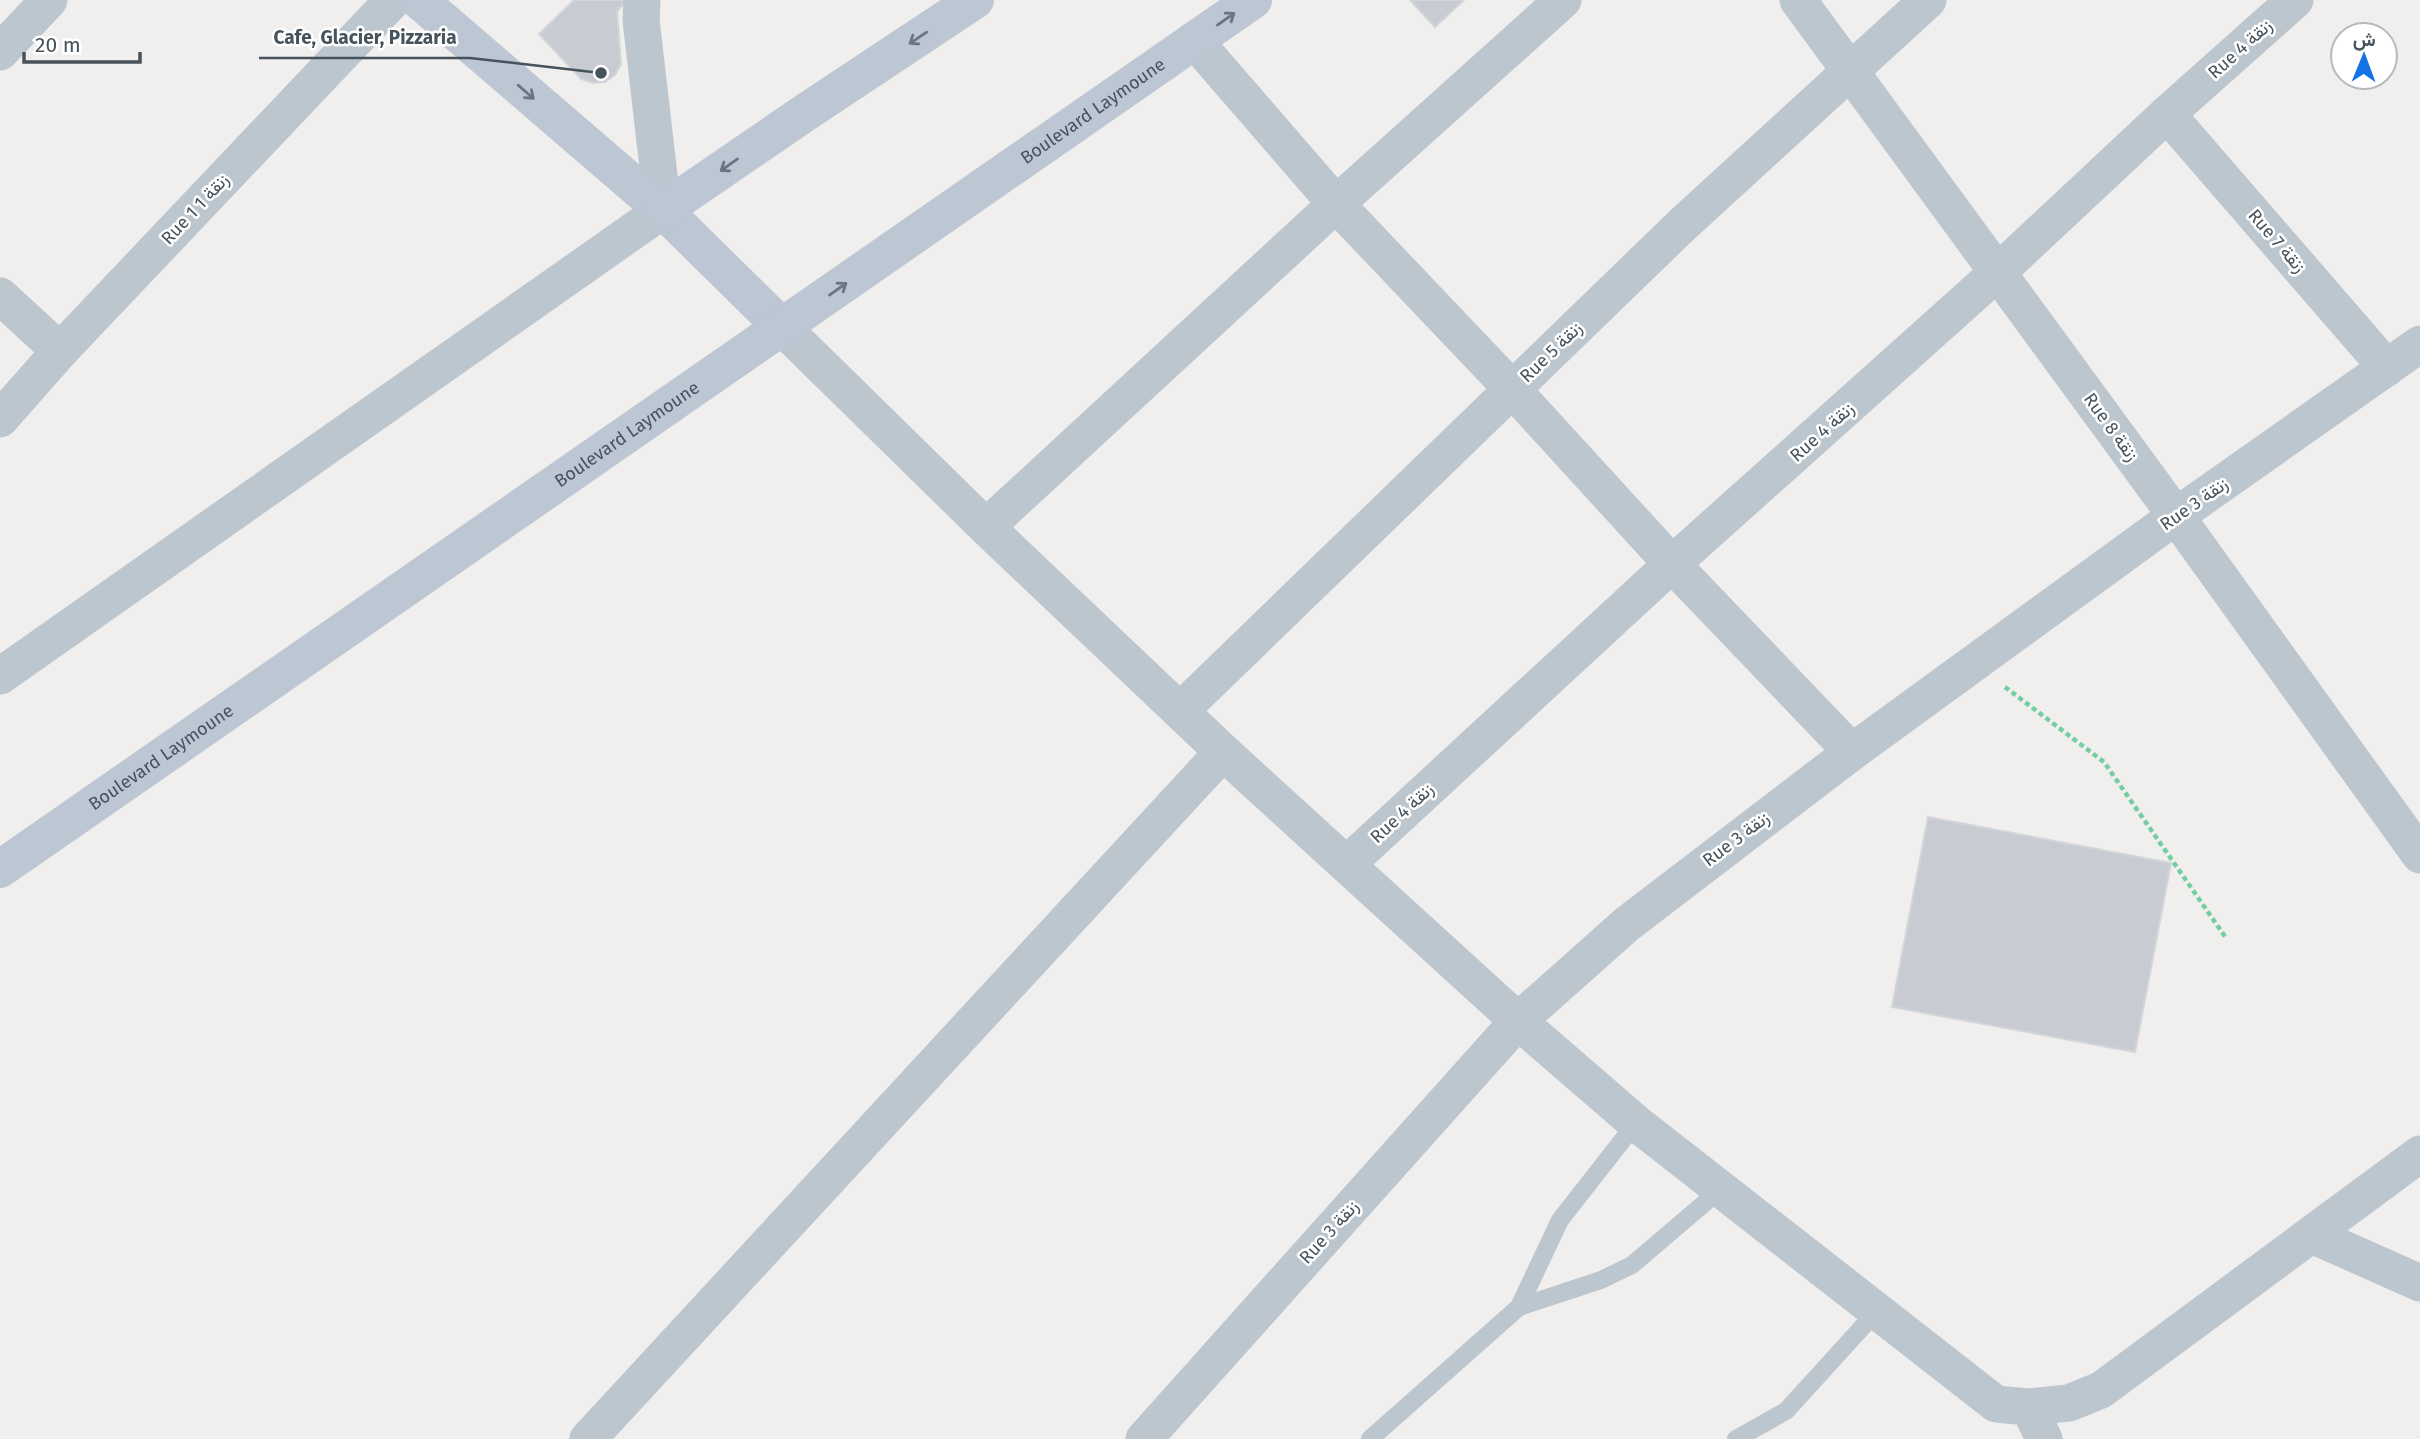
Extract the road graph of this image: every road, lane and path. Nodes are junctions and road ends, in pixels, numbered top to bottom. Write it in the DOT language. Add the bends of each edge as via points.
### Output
graph roads {
  1 [pos="49,0"];
  2 [pos="393,0"];
  3 [pos="419,0"];
  4 [pos="642,0"];
  5 [pos="975,0"];
  6 [pos="1253,0"];
  7 [pos="1563,0"];
  8 [pos="1798,0"];
  9 [pos="1928,0"];
  10 [pos="2295,0"];
  11 [pos="1194,40"];
  12 [pos="0,52"];
  13 [pos="1853,72"];
  14 [pos="2167,114"];
  15 [pos="1336,204"];
  16 [pos="663,210"];
  17 [pos="1998,272"];
  18 [pos="0,296"];
  19 [pos="783,328"];
  20 [pos="2420,344"];
  21 [pos="60,351"];
  22 [pos="2388,368"];
  23 [pos="1512,390"];
  24 [pos="0,419"];
  25 [pos="2176,516"];
  26 [pos="986,527"];
  27 [pos="1672,564"];
  28 [pos="1973,663"];
  29 [pos="0,676"];
  30 [pos="1181,711"];
  31 [pos="1223,752"];
  32 [pos="1852,752"];
  33 [pos="2420,855"];
  34 [pos="1348,863"];
  35 [pos="0,869"];
  36 [pos="2226,938"];
  37 [pos="1518,1021"];
  38 [pos="1636,1123"];
  39 [pos="2420,1154"];
  40 [pos="1721,1189"];
  41 [pos="2312,1235"];
  42 [pos="2420,1283"];
  43 [pos="1519,1307"];
  44 [pos="1877,1311"];
  45 [pos="2037,1423"];
  46 [pos="588,1439"];
  47 [pos="1144,1439"];
  48 [pos="1370,1439"];
  49 [pos="1736,1439"];
  1 -- 12 [label="street"];
  2 -- 21 [label="street, Rue 1 زنقة 1"];
  3 -- 16 [label="street, one-way"];
  4 -- 16 [label="street"];
  5 -- 16 [label="street, one-way"];
  11 -- 6 [label="street, Boulevard Laymoune, one-way"];
  7 -- 15 [label="street"];
  8 -- 13 [label="street, Rue 8 زنقة"];
  9 -- 13 [label="street, Rue 5 زنقة"];
  10 -- 14 [label="street, Rue 4 زنقة"];
  11 -- 15 [label="street"];
  19 -- 11 [label="street, Boulevard Laymoune, one-way"];
  13 -- 17 [label="street, Rue 8 زنقة"];
  13 -- 23 [label="street, Rue 5 زنقة" via="1682,225"];
  14 -- 17 [label="street, Rue 4 زنقة"];
  14 -- 22 [label="street, Rue 7 زنقة"];
  15 -- 23 [label="street"];
  15 -- 26 [label="street"];
  16 -- 19 [label="street"];
  16 -- 29 [label="street"];
  17 -- 25 [label="street, Rue 8 زنقة"];
  17 -- 27 [label="street, Rue 4 زنقة"];
  18 -- 21 [label="street"];
  19 -- 26 [label="street"];
  19 -- 35 [label="street, Boulevard Laymoune"];
  20 -- 22 [label="street, Rue 3 زنقة"];
  21 -- 24 [label="street, Rue 1 زنقة 1"];
  22 -- 25 [label="street, Rue 3 زنقة"];
  23 -- 27 [label="street"];
  23 -- 30 [label="street, Rue 5 زنقة"];
  25 -- 28 [label="street, Rue 3 زنقة"];
  25 -- 33 [label="street, Rue 8 زنقة"];
  26 -- 30 [label="street"];
  27 -- 32 [label="street"];
  27 -- 34 [label="street, Rue 4 زنقة"];
  28 -- 32 [label="street, Rue 3 زنقة"];
  28 -- 36 [label="path" via="2104,762"];
  30 -- 31 [label="street"];
  31 -- 34 [label="street"];
  31 -- 46 [label="street"];
  32 -- 37 [label="street, Rue 3 زنقة" via="1627,924"];
  34 -- 37 [label="street"];
  37 -- 38 [label="street"];
  37 -- 47 [label="street, Rue 3 زنقة"];
  38 -- 40 [label="street"];
  38 -- 43 [label="lane" via="1560,1220"];
  39 -- 41 [label="street"];
  40 -- 43 [label="lane" via="1632,1265"];
  40 -- 44 [label="street"];
  41 -- 42 [label="street"];
  41 -- 45 [label="street" via="2101,1390"];
  43 -- 48 [label="lane"];
  44 -- 45 [label="street" via="1996,1404"];
  44 -- 49 [label="lane" via="1786,1411"];
}
